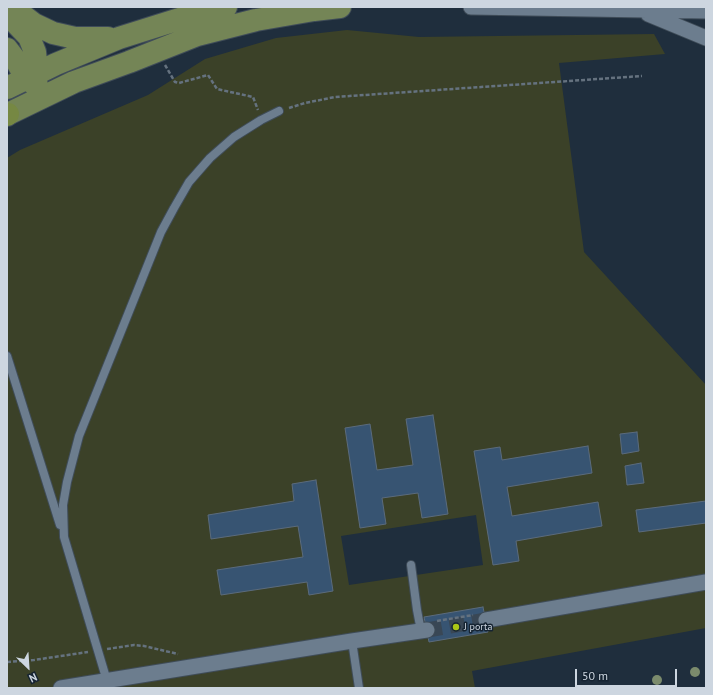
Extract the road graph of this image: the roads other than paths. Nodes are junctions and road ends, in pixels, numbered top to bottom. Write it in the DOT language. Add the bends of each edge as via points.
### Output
graph roads {
  1 [pos="12,7"];
  2 [pos="226,7"];
  3 [pos="340,7"];
  4 [pos="471,7"];
  5 [pos="640,10"];
  6 [pos="706,11"];
  7 [pos="7,14"];
  8 [pos="119,38"];
  9 [pos="706,38"];
  10 [pos="7,49"];
  11 [pos="27,81"];
  12 [pos="74,82"];
  13 [pos="279,111"];
  14 [pos="8,115"];
  15 [pos="7,356"];
  16 [pos="64,537"];
  17 [pos="411,565"];
  18 [pos="706,582"];
  19 [pos="481,618"];
  20 [pos="427,628"];
  21 [pos="352,641"];
  22 [pos="107,681"];
  23 [pos="61,688"];
  24 [pos="359,688"];
  1 -- 8 [label="main road" via="34,24 53,33 75,38"];
  2 -- 8 [label="main road"];
  3 -- 12 [label="main road" via="256,20 197,35"];
  4 -- 5 [label="street"];
  5 -- 6 [label="street"];
  5 -- 9 [label="street"];
  7 -- 11 [label="main road" via="29,37 35,52"];
  8 -- 11 [label="main road" via="56,64"];
  10 -- 11 [label="main road"];
  11 -- 12 [label="main road" via="52,87"];
  11 -- 14 [label="main road"];
  12 -- 14 [label="main road"];
  13 -- 16 [label="lane" via="234,137 210,158 189,182 174,208 80,436 62,505"];
  15 -- 16 [label="lane"];
  16 -- 22 [label="lane"];
  17 -- 20 [label="lane" via="417,610"];
  18 -- 19 [label="street"];
  20 -- 21 [label="street"];
  21 -- 22 [label="street"];
  21 -- 24 [label="lane"];
  22 -- 23 [label="street"];
}
